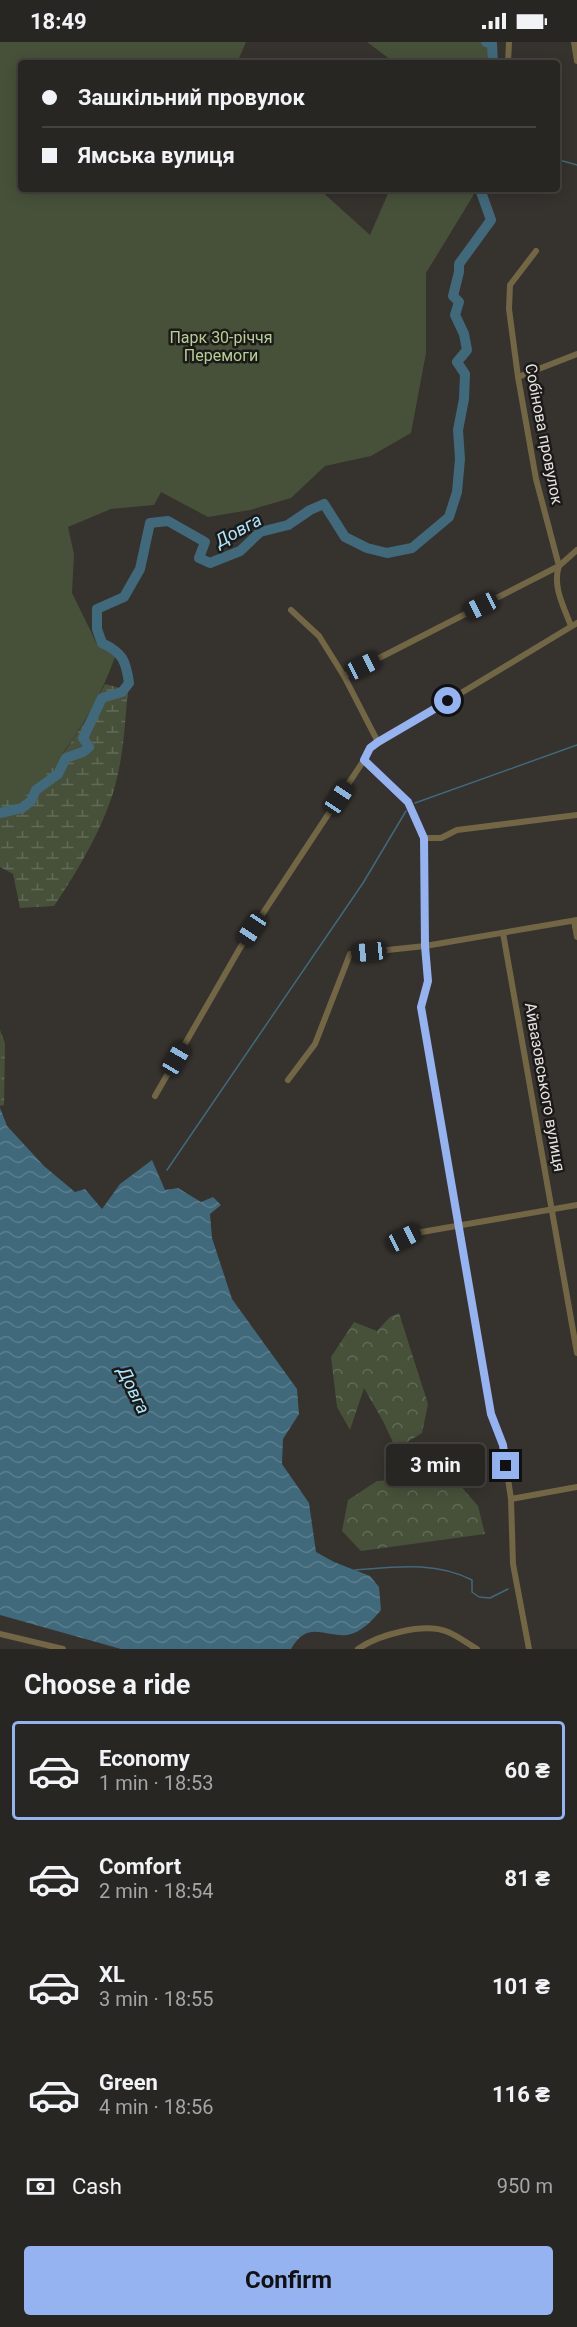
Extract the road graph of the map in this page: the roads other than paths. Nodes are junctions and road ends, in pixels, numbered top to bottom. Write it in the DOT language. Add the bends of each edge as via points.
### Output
graph roads {
  1 [pos="509,42"];
  2 [pos="574,42"];
  3 [pos="508,60"];
  4 [pos="577,61"];
  5 [pos="536,251"];
  6 [pos="577,354"];
  7 [pos="518,377"];
  8 [pos="577,550"];
  9 [pos="559,566"];
  10 [pos="291,610"];
  11 [pos="574,624"];
  12 [pos="344,676"];
  13 [pos="378,742"];
  14 [pos="364,760"];
  15 [pos="577,815"];
  16 [pos="424,838"];
  17 [pos="575,921"];
  18 [pos="503,933"];
  19 [pos="577,937"];
  20 [pos="425,946"];
  21 [pos="288,1080"];
  22 [pos="154,1096"];
  23 [pos="577,1206"];
  24 [pos="553,1209"];
  25 [pos="458,1225"];
  26 [pos="393,1244"];
  27 [pos="577,1353"];
  28 [pos="577,1487"];
  29 [pos="511,1499"];
  30 [pos="0,1634"];
  31 [pos="63,1649"];
  32 [pos="357,1649"];
  33 [pos="477,1649"];
  34 [pos="529,1649"];
  1 -- 3 [label="street"];
  2 -- 4 [label="street"];
  5 -- 7 [label="street, Собінова провулок" via="510,285 509,309"];
  6 -- 7 [label="street"];
  7 -- 9 [label="street, Собінова провулок" via="536,479"];
  8 -- 9 [label="street"];
  9 -- 11 [label="street, Собінова провулок" via="556,579 562,603"];
  9 -- 12 [label="street"];
  10 -- 12 [label="street" via="319,636"];
  11 -- 13 [label="street"];
  12 -- 13 [label="street"];
  13 -- 14 [label="street"];
  14 -- 16 [label="street" via="408,802"];
  14 -- 22 [label="street" via="240,948"];
  15 -- 16 [label="street" via="456,830 441,838"];
  16 -- 20 [label="street"];
  17 -- 18 [label="street"];
  17 -- 19 [label="street"];
  18 -- 20 [label="street"];
  18 -- 24 [label="street, Айвазовського вулиця"];
  20 -- 21 [label="street" via="350,954 315,1044"];
  20 -- 25 [label="street" via="428,981 421,1007"];
  23 -- 24 [label="street"];
  24 -- 25 [label="street"];
  24 -- 27 [label="street, Айвазовського вулиця"];
  25 -- 26 [label="street" via="416,1233"];
  25 -- 29 [label="street" via="491,1414 503,1445"];
  28 -- 29 [label="street"];
  29 -- 34 [label="street" via="513,1564"];
  30 -- 31 [label="street"];
  32 -- 33 [label="street" via="367,1642 420,1627 448,1631"];
}
